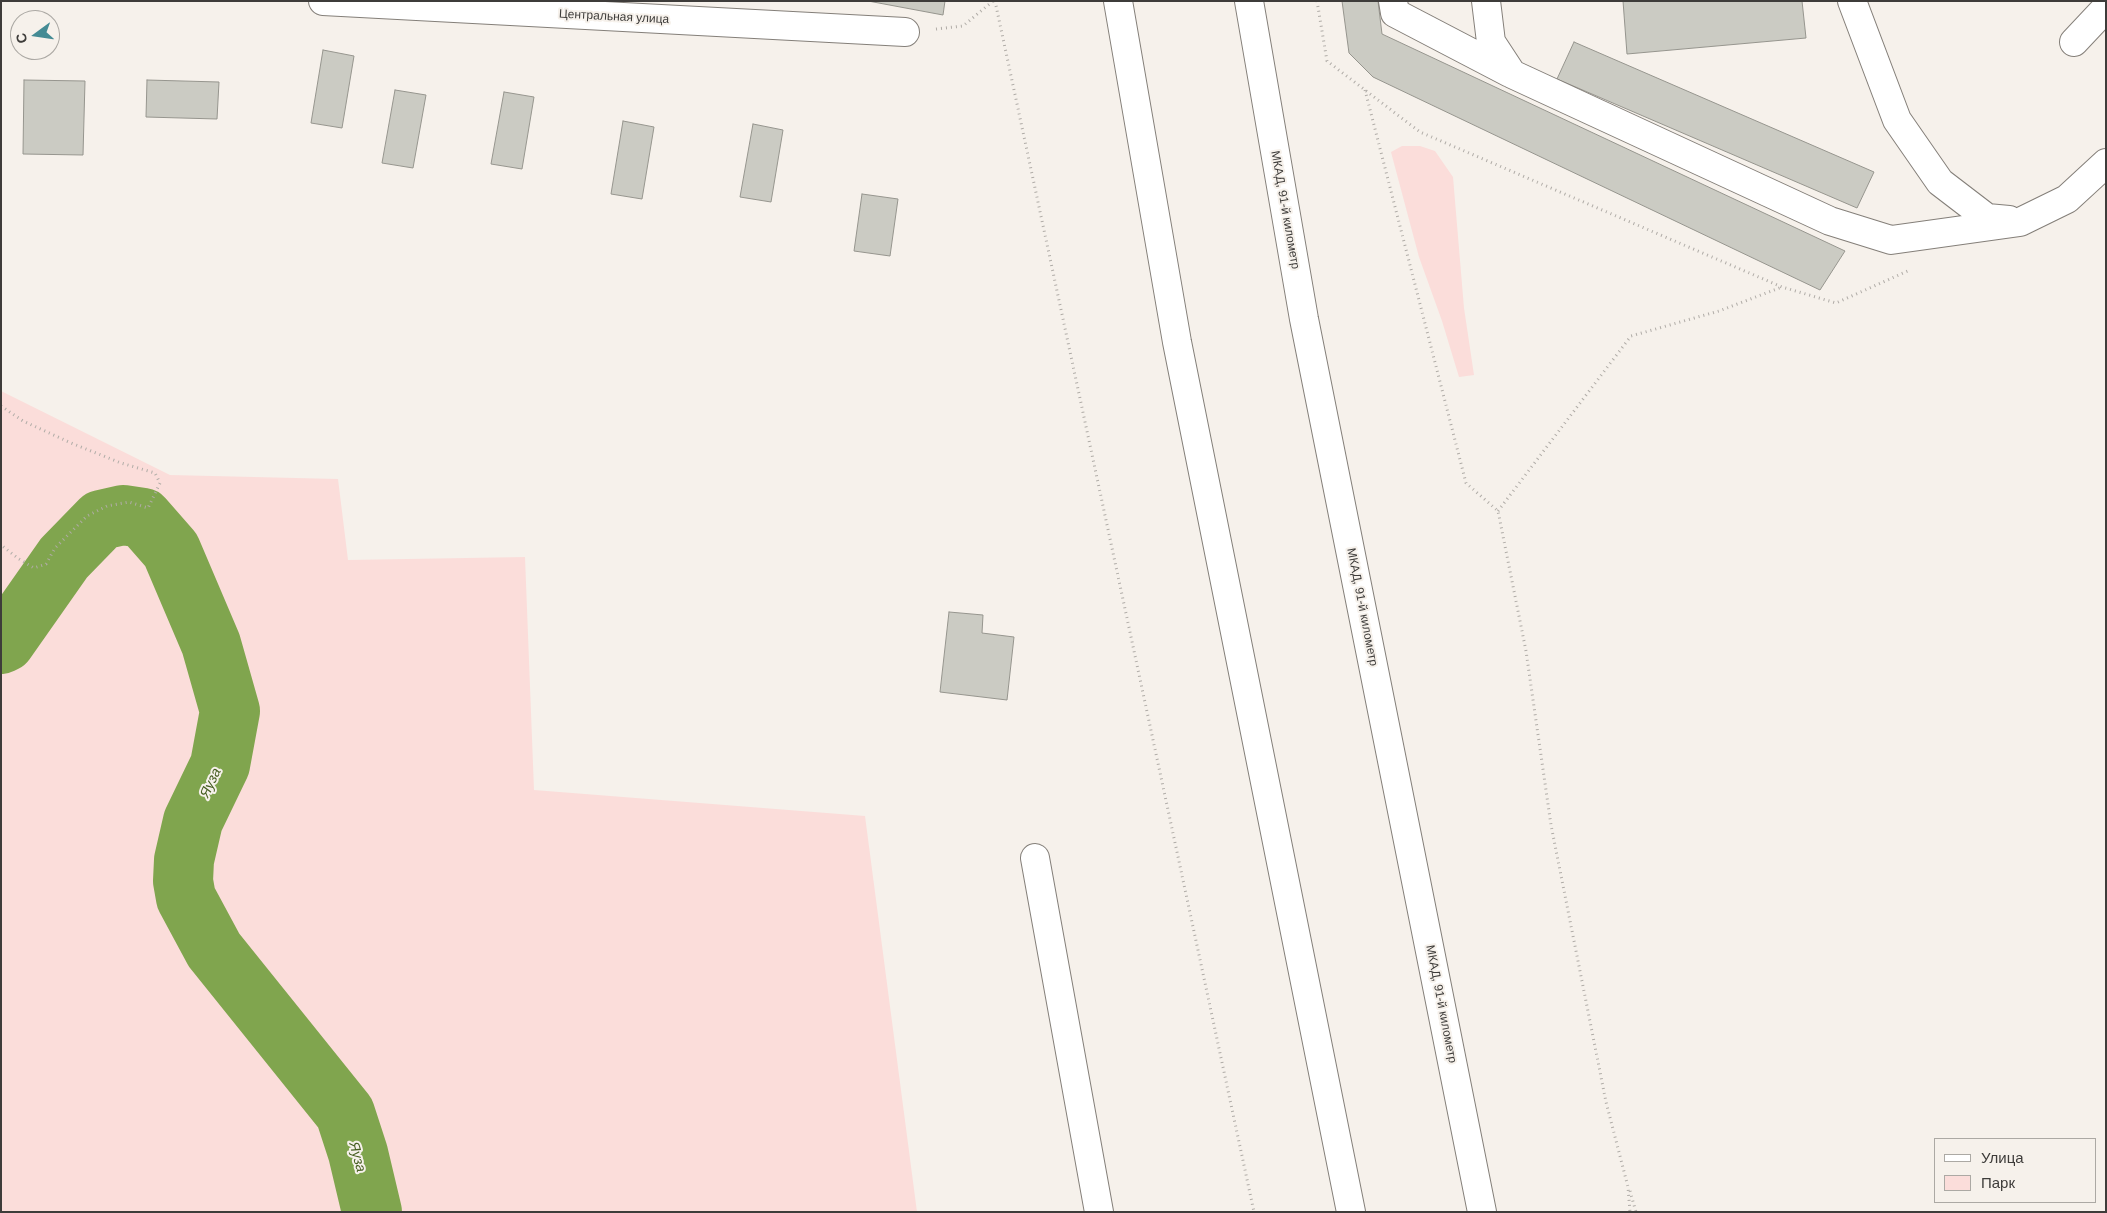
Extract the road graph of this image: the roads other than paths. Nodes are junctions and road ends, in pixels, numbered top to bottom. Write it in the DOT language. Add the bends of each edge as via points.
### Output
graph roads {
  1 [pos="323,1"];
  2 [pos="1118,1"];
  3 [pos="1249,1"];
  4 [pos="1393,1"];
  5 [pos="1486,1"];
  6 [pos="1852,1"];
  7 [pos="2106,8"];
  8 [pos="905,32"];
  9 [pos="2074,42"];
  10 [pos="1512,74"];
  11 [pos="2106,163"];
  12 [pos="2020,222"];
  13 [pos="1035,858"];
  14 [pos="1100,1212"];
  15 [pos="1351,1212"];
  16 [pos="1482,1212"];
  1 -- 8 [label="main road, Центральная улица"];
  2 -- 15 [label="main road" via="1177,342"];
  3 -- 16 [label="main road, МКАД, 91-й километр" via="1304,319"];
  4 -- 10 [label="main road" via="1395,13"];
  5 -- 10 [label="main road" via="1491,42"];
  6 -- 12 [label="main road" via="1897,120 1940,182 1987,218"];
  7 -- 9 [label="main road"];
  10 -- 12 [label="main road" via="1830,221 1891,240"];
  11 -- 12 [label="main road" via="2067,199"];
  13 -- 14 [label="main road"];
}
